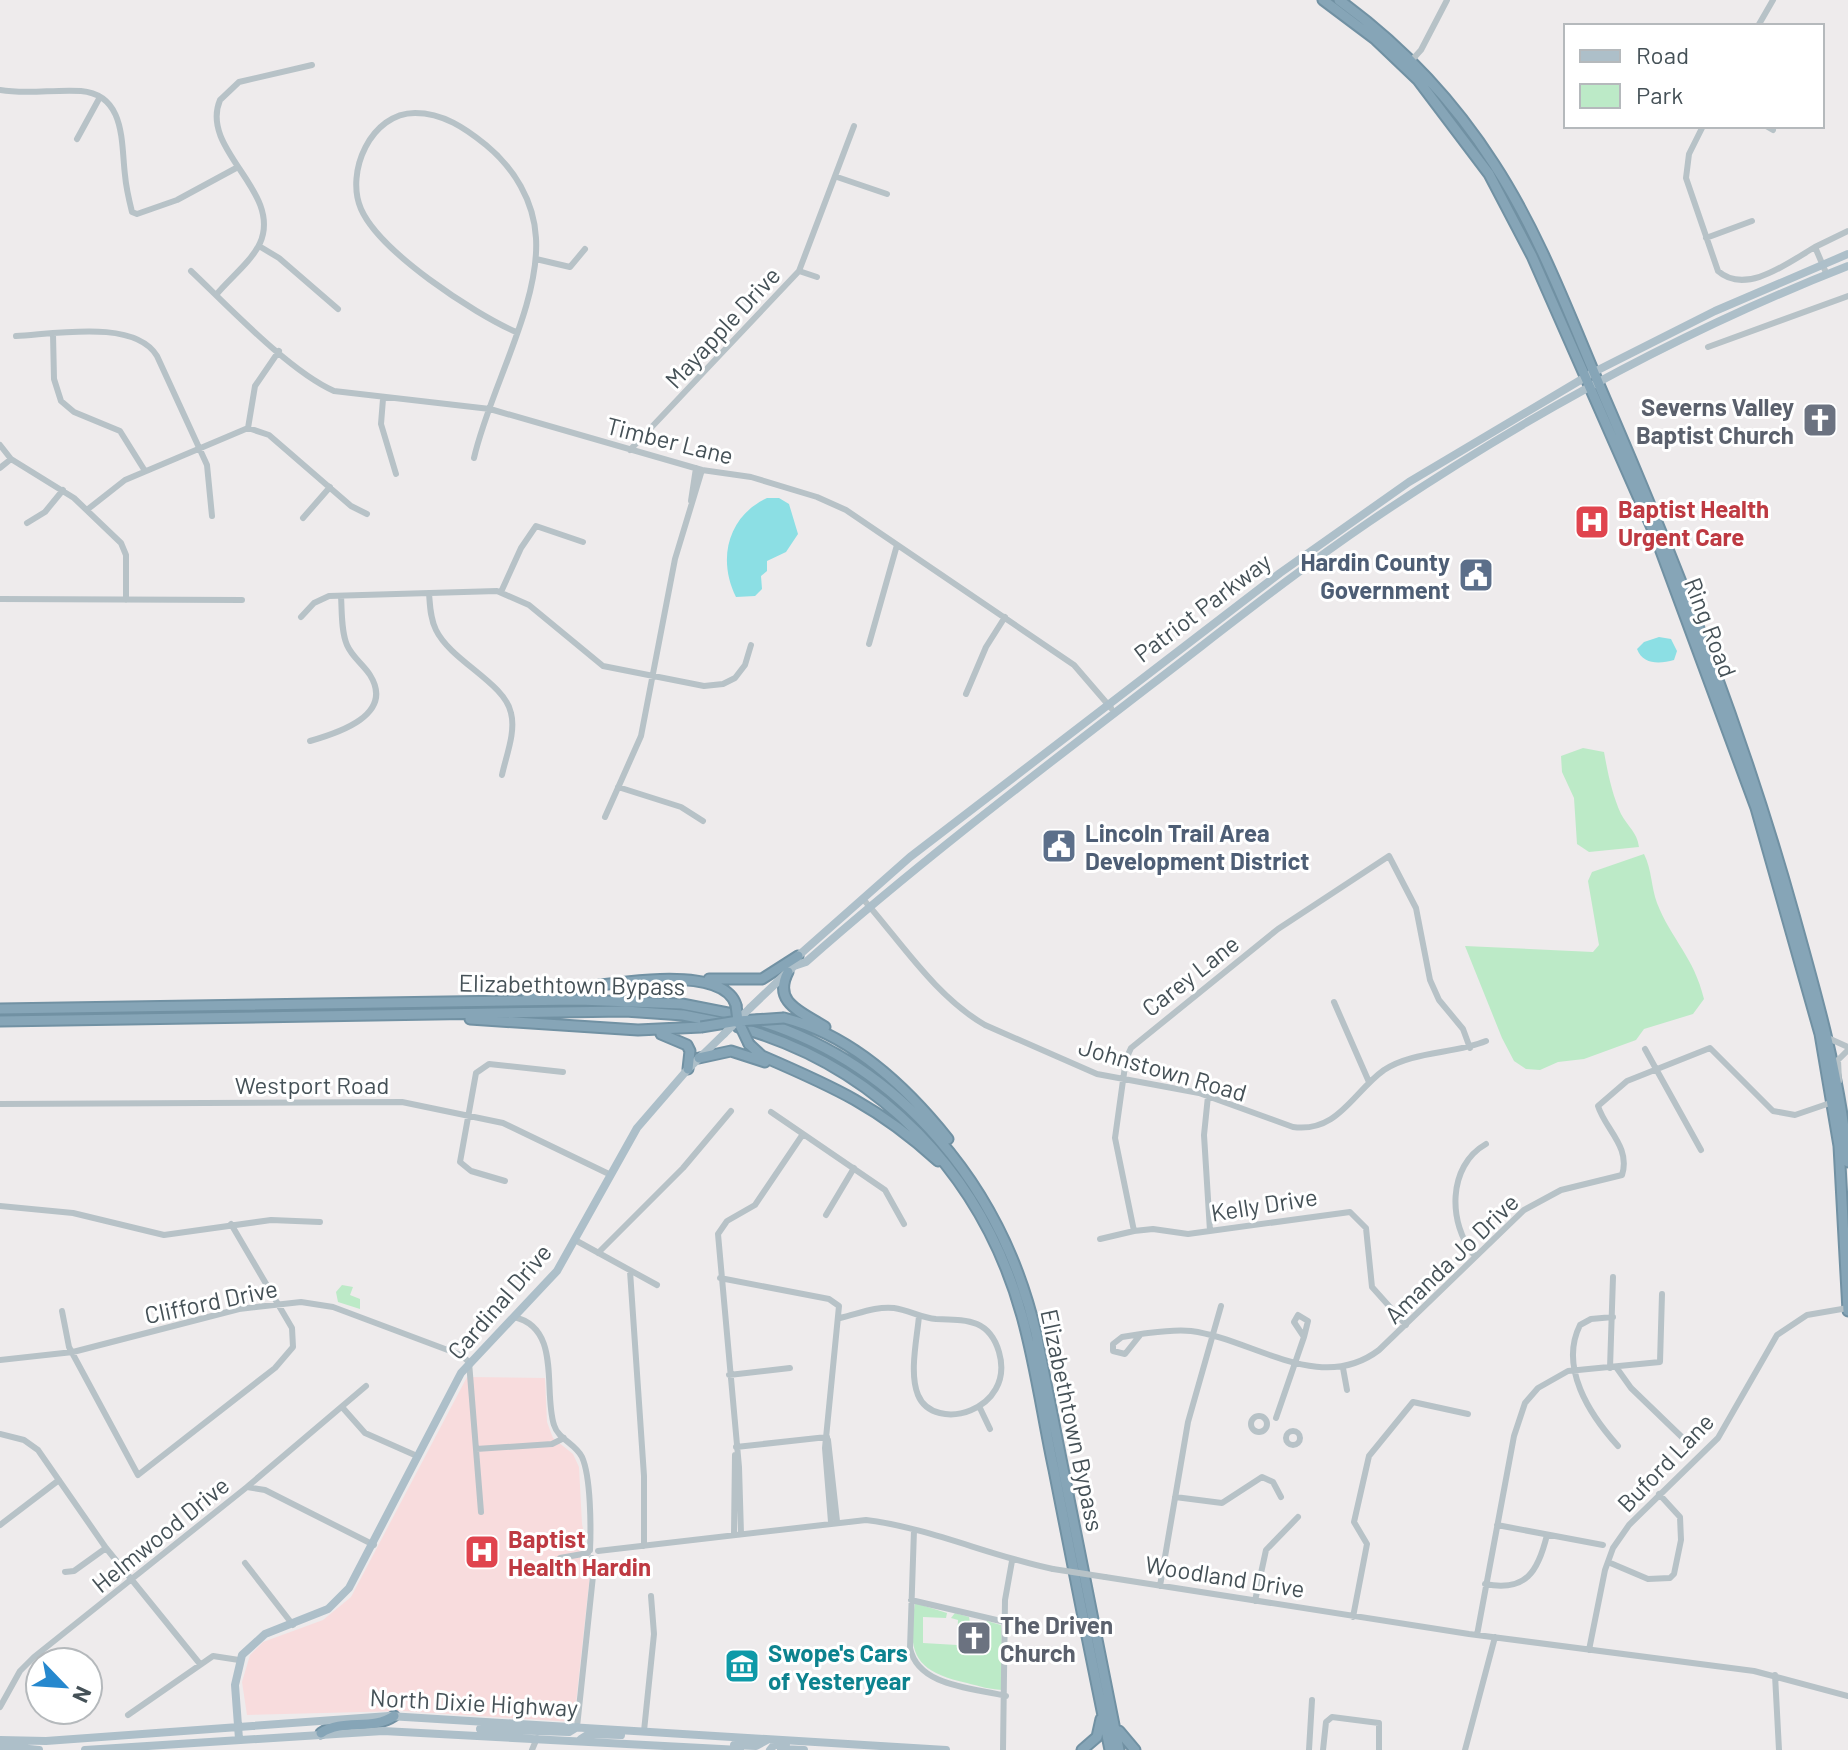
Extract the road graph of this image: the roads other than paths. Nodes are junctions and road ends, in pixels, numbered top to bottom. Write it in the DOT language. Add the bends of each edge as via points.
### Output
graph roads {
  1 [pos="1323,0"];
  2 [pos="1339,0"];
  3 [pos="1447,0"];
  4 [pos="1773,0"];
  5 [pos="1759,24"];
  6 [pos="1411,61"];
  7 [pos="312,65"];
  8 [pos="0,90"];
  9 [pos="100,97"];
  10 [pos="854,126"];
  11 [pos="1702,128"];
  12 [pos="77,139"];
  13 [pos="238,167"];
  14 [pos="837,177"];
  15 [pos="887,194"];
  16 [pos="1752,221"];
  17 [pos="1848,231"];
  18 [pos="1706,238"];
  19 [pos="259,246"];
  20 [pos="1815,247"];
  21 [pos="585,249"];
  22 [pos="1848,254"];
  23 [pos="536,259"];
  24 [pos="1822,264"];
  25 [pos="1848,266"];
  26 [pos="191,271"];
  27 [pos="799,271"];
  28 [pos="1827,275"];
  29 [pos="817,277"];
  30 [pos="216,295"];
  31 [pos="1848,296"];
  32 [pos="338,309"];
  33 [pos="516,332"];
  34 [pos="53,334"];
  35 [pos="16,336"];
  36 [pos="1708,347"];
  37 [pos="279,351"];
  38 [pos="1591,380"];
  39 [pos="383,399"];
  40 [pos="490,409"];
  41 [pos="248,428"];
  42 [pos="0,445"];
  43 [pos="199,447"];
  44 [pos="630,450"];
  45 [pos="474,458"];
  46 [pos="11,459"];
  47 [pos="0,468"];
  48 [pos="699,469"];
  49 [pos="145,471"];
  50 [pos="396,474"];
  51 [pos="330,487"];
  52 [pos="63,490"];
  53 [pos="88,509"];
  54 [pos="367,514"];
  55 [pos="212,516"];
  56 [pos="303,518"];
  57 [pos="27,523"];
  58 [pos="583,542"];
  59 [pos="897,545"];
  60 [pos="501,592"];
  61 [pos="429,593"];
  62 [pos="341,596"];
  63 [pos="0,599"];
  64 [pos="126,600"];
  65 [pos="242,600"];
  66 [pos="301,617"];
  67 [pos="1005,617"];
  68 [pos="869,644"];
  69 [pos="751,645"];
  70 [pos="651,677"];
  71 [pos="966,694"];
  72 [pos="1108,705"];
  73 [pos="1114,713"];
  74 [pos="310,741"];
  75 [pos="502,775"];
  76 [pos="618,787"];
  77 [pos="605,817"];
  78 [pos="703,821"];
  79 [pos="866,903"];
  80 [pos="794,965"];
  81 [pos="655,980"];
  82 [pos="1334,1002"];
  83 [pos="396,1003"];
  84 [pos="0,1009"];
  85 [pos="419,1015"];
  86 [pos="0,1021"];
  87 [pos="738,1021"];
  88 [pos="638,1030"];
  89 [pos="724,1034"];
  90 [pos="1828,1038"];
  91 [pos="1486,1041"];
  92 [pos="1470,1048"];
  93 [pos="1645,1049"];
  94 [pos="1848,1049"];
  95 [pos="860,1053"];
  96 [pos="699,1058"];
  97 [pos="688,1069"];
  98 [pos="1655,1069"];
  99 [pos="798,1071"];
  100 [pos="563,1072"];
  101 [pos="1123,1079"];
  102 [pos="1369,1082"];
  103 [pos="1838,1084"];
  104 [pos="1208,1096"];
  105 [pos="1837,1101"];
  106 [pos="0,1104"];
  107 [pos="731,1111"];
  108 [pos="771,1112"];
  109 [pos="470,1114"];
  110 [pos="803,1134"];
  111 [pos="1486,1144"];
  112 [pos="1701,1150"];
  113 [pos="1848,1162"];
  114 [pos="854,1168"];
  115 [pos="611,1175"];
  116 [pos="957,1179"];
  117 [pos="505,1181"];
  118 [pos="974,1183"];
  119 [pos="0,1206"];
  120 [pos="826,1215"];
  121 [pos="320,1222"];
  122 [pos="231,1224"];
  123 [pos="904,1224"];
  124 [pos="1134,1231"];
  125 [pos="1210,1231"];
  126 [pos="1100,1239"];
  127 [pos="575,1240"];
  128 [pos="598,1253"];
  129 [pos="1474,1255"];
  130 [pos="630,1271"];
  131 [pos="1613,1277"];
  132 [pos="720,1278"];
  133 [pos="657,1285"];
  134 [pos="1662,1294"];
  135 [pos="279,1303"];
  136 [pos="1221,1306"];
  137 [pos="1848,1309"];
  138 [pos="62,1311"];
  139 [pos="919,1316"];
  140 [pos="514,1317"];
  141 [pos="1613,1317"];
  142 [pos="840,1318"];
  143 [pos="1406,1325"];
  144 [pos="1141,1334"];
  145 [pos="1304,1337"];
  146 [pos="1214,1338"];
  147 [pos="73,1352"];
  148 [pos="0,1360"];
  149 [pos="469,1362"];
  150 [pos="1297,1363"];
  151 [pos="790,1368"];
  152 [pos="1343,1368"];
  153 [pos="1613,1368"];
  154 [pos="1573,1370"];
  155 [pos="729,1375"];
  156 [pos="366,1386"];
  157 [pos="1347,1390"];
  158 [pos="979,1406"];
  159 [pos="342,1407"];
  160 [pos="1468,1414"];
  161 [pos="1276,1418"];
  162 [pos="1265,1421"];
  163 [pos="990,1429"];
  164 [pos="1288,1432"];
  165 [pos="0,1434"];
  166 [pos="827,1437"];
  167 [pos="564,1438"];
  168 [pos="1688,1443"];
  169 [pos="1618,1446"];
  170 [pos="736,1447"];
  171 [pos="476,1449"];
  172 [pos="417,1456"];
  173 [pos="59,1480"];
  174 [pos="247,1487"];
  175 [pos="1659,1494"];
  176 [pos="1175,1497"];
  177 [pos="1281,1497"];
  178 [pos="481,1512"];
  179 [pos="1298,1517"];
  180 [pos="834,1521"];
  181 [pos="0,1525"];
  182 [pos="1497,1525"];
  183 [pos="914,1530"];
  184 [pos="738,1534"];
  185 [pos="1547,1535"];
  186 [pos="374,1545"];
  187 [pos="1603,1545"];
  188 [pos="644,1546"];
  189 [pos="106,1548"];
  190 [pos="592,1553"];
  191 [pos="560,1558"];
  192 [pos="1012,1561"];
  193 [pos="1608,1562"];
  194 [pos="245,1563"];
  195 [pos="65,1572"];
  196 [pos="131,1581"];
  197 [pos="1485,1584"];
  198 [pos="1160,1586"];
  199 [pos="651,1596"];
  200 [pos="911,1600"];
  201 [pos="1255,1601"];
  202 [pos="1353,1617"];
  203 [pos="1005,1622"];
  204 [pos="293,1625"];
  205 [pos="1477,1635"];
  206 [pos="1495,1637"];
  207 [pos="1589,1650"];
  208 [pos="239,1660"];
  209 [pos="200,1664"];
  210 [pos="1775,1675"];
  211 [pos="1006,1696"];
  212 [pos="1848,1696"];
  213 [pos="1312,1700"];
  214 [pos="1101,1704"];
  215 [pos="0,1707"];
  216 [pos="1112,1708"];
  217 [pos="128,1715"];
  218 [pos="394,1716"];
  219 [pos="482,1721"];
  220 [pos="239,1726"];
  221 [pos="577,1727"];
  222 [pos="424,1731"];
  223 [pos="644,1731"];
  224 [pos="321,1733"];
  225 [pos="710,1736"];
  226 [pos="537,1738"];
  227 [pos="239,1739"];
  228 [pos="769,1739"];
  229 [pos="0,1743"];
  230 [pos="834,1743"];
  231 [pos="579,1745"];
  232 [pos="690,1747"];
  233 [pos="866,1748"];
  234 [pos="39,1750"];
  235 [pos="85,1750"];
  236 [pos="240,1750"];
  237 [pos="532,1750"];
  238 [pos="740,1750"];
  239 [pos="770,1750"];
  240 [pos="777,1750"];
  241 [pos="804,1750"];
  242 [pos="946,1750"];
  243 [pos="1003,1750"];
  244 [pos="1082,1750"];
  245 [pos="1110,1750"];
  246 [pos="1119,1750"];
  247 [pos="1135,1750"];
  248 [pos="1309,1750"];
  249 [pos="1323,1750"];
  250 [pos="1379,1750"];
  251 [pos="1465,1750"];
  252 [pos="1779,1750"];
  1 -- 38 [label="highway, Ring Road" via="1404,66 1473,149 1519,228"];
  2 -- 6 [label="highway, Ring Road"];
  3 -- 6 [label="street"];
  4 -- 5 [label="street"];
  6 -- 38 [label="highway, Ring Road" via="1456,110 1503,178 1533,234"];
  7 -- 13 [label="street" via="239,82 225,92 216,122"];
  8 -- 9 [label="street" via="81,91"];
  9 -- 12 [label="street"];
  9 -- 13 [label="street" via="120,122 132,212 177,200"];
  10 -- 14 [label="street, Mayapple Drive"];
  11 -- 18 [label="street" via="1686,170"];
  13 -- 19 [label="street" via="261,208 264,230"];
  14 -- 15 [label="street"];
  14 -- 27 [label="street, Mayapple Drive"];
  16 -- 18 [label="street"];
  17 -- 20 [label="street"];
  18 -- 20 [label="street" via="1718,271 1736,281 1754,279"];
  19 -- 30 [label="street"];
  19 -- 32 [label="street"];
  20 -- 24 [label="street"];
  21 -- 23 [label="street" via="570,267"];
  22 -- 24 [label="main road, Patriot Parkway"];
  23 -- 33 [label="street"];
  23 -- 33 [label="street" via="535,224 519,184 495,153 466,130 433,115 411,113 386,124 365,146 357,194 366,218 448,294"];
  24 -- 28 [label="street"];
  24 -- 38 [label="main road, Patriot Parkway" via="1715,311"];
  25 -- 28 [label="main road, Patriot Parkway"];
  26 -- 30 [label="street, Timber Lane"];
  27 -- 29 [label="street"];
  27 -- 44 [label="street, Mayapple Drive"];
  28 -- 38 [label="main road, Patriot Parkway"];
  30 -- 37 [label="street, Timber Lane"];
  31 -- 36 [label="street"];
  33 -- 40 [label="street"];
  34 -- 35 [label="street"];
  34 -- 43 [label="street" via="125,333 147,342"];
  34 -- 49 [label="street" via="54,379 61,401 120,431"];
  37 -- 39 [label="street, Timber Lane" via="322,385"];
  37 -- 41 [label="street" via="255,386"];
  38 -- 72 [label="main road, Patriot Parkway" via="1472,443 1352,521"];
  38 -- 73 [label="main road, Patriot Parkway" via="1368,523"];
  38 -- 90 [label="highway, Ring Road" via="1660,528 1748,762"];
  38 -- 105 [label="highway, Ring Road" via="1745,776"];
  39 -- 40 [label="street, Timber Lane"];
  39 -- 50 [label="street" via="381,424"];
  40 -- 44 [label="street, Timber Lane"];
  40 -- 45 [label="street"];
  41 -- 43 [label="street"];
  41 -- 51 [label="street" via="269,435"];
  42 -- 46 [label="street"];
  43 -- 49 [label="street"];
  43 -- 55 [label="street" via="208,472"];
  44 -- 48 [label="street, Timber Lane"];
  46 -- 47 [label="street"];
  46 -- 52 [label="street"];
  48 -- 59 [label="street, Timber Lane" via="751,477 817,497"];
  48 -- 70 [label="street"];
  49 -- 53 [label="street" via="114,485"];
  51 -- 54 [label="street"];
  51 -- 56 [label="street"];
  52 -- 53 [label="street"];
  52 -- 57 [label="street" via="45,512"];
  53 -- 64 [label="street" via="124,549"];
  58 -- 60 [label="street" via="536,526"];
  59 -- 67 [label="street, Timber Lane"];
  59 -- 68 [label="street"];
  60 -- 61 [label="street"];
  60 -- 70 [label="street" via="529,605 597,663"];
  61 -- 62 [label="street"];
  61 -- 75 [label="street" via="439,635 510,708 512,731"];
  62 -- 66 [label="street" via="318,600"];
  62 -- 74 [label="street" via="347,644 370,674 375,696 361,721"];
  63 -- 64 [label="street"];
  64 -- 65 [label="street"];
  67 -- 71 [label="street"];
  67 -- 72 [label="street, Timber Lane" via="1074,665"];
  69 -- 70 [label="street" via="743,669 723,684"];
  70 -- 76 [label="street" via="641,736"];
  72 -- 73 [label="street, Timber Lane"];
  72 -- 79 [label="main road, Patriot Parkway" via="910,857"];
  73 -- 79 [label="main road, Patriot Parkway"];
  76 -- 77 [label="street"];
  76 -- 78 [label="street" via="681,807"];
  79 -- 80 [label="main road, Patriot Parkway"];
  79 -- 101 [label="street, Johnstown Road" via="969,1016 1097,1074"];
  80 -- 81 [label="highway" via="754,981"];
  80 -- 87 [label="main road, Patriot Parkway, bridge"];
  80 -- 95 [label="highway" via="781,986 791,1005"];
  81 -- 83 [label="highway" via="536,995"];
  81 -- 87 [label="highway, bridge" via="725,988 736,1005"];
  82 -- 102 [label="street"];
  83 -- 84 [label="highway, Elizabethtown Bypass"];
  83 -- 118 [label="highway, Elizabethtown Bypass" via="663,1002 763,1022 820,1046 879,1083 931,1129"];
  85 -- 86 [label="highway, Elizabethtown Bypass"];
  85 -- 88 [label="highway"];
  85 -- 116 [label="highway, Elizabethtown Bypass" via="656,1012 712,1019 769,1036 824,1060 881,1098 922,1135"];
  87 -- 88 [label="highway, bridge"];
  87 -- 89 [label="main road, Patriot Parkway, bridge"];
  87 -- 95 [label="highway, bridge" via="784,1018 810,1025"];
  87 -- 99 [label="highway, bridge" via="762,1056"];
  88 -- 97 [label="highway" via="687,1045"];
  89 -- 96 [label="main road, Cardinal Drive"];
  90 -- 94 [label="street"];
  90 -- 103 [label="highway, Ring Road"];
  91 -- 92 [label="street, Johnstown Road"];
  92 -- 101 [label="street, Carey Lane" via="1463,1029 1434,991 1414,900 1389,856 1278,929 1139,1038 1128,1053"];
  92 -- 102 [label="street, Johnstown Road" via="1403,1061"];
  93 -- 98 [label="street"];
  94 -- 103 [label="street" via="1838,1060"];
  95 -- 118 [label="highway" via="934,1123"];
  96 -- 97 [label="main road, Cardinal Drive"];
  96 -- 99 [label="highway" via="731,1051"];
  97 -- 115 [label="main road, Cardinal Drive" via="646,1116"];
  98 -- 105 [label="street, Amanda Jo Drive" via="1710,1048 1779,1114 1795,1115"];
  98 -- 112 [label="street"];
  98 -- 129 [label="street, Amanda Jo Drive" via="1622,1084 1598,1106 1618,1139 1622,1175 1572,1186 1534,1203"];
  99 -- 116 [label="highway" via="891,1119"];
  100 -- 109 [label="street" via="484,1065 476,1073"];
  101 -- 104 [label="street, Johnstown Road"];
  101 -- 124 [label="street, Carey Lane" via="1116,1153"];
  102 -- 104 [label="street, Johnstown Road" via="1338,1116 1309,1128 1285,1125"];
  103 -- 105 [label="highway, Ring Road"];
  104 -- 125 [label="street" via="1204,1135"];
  105 -- 113 [label="highway, Ring Road"];
  105 -- 137 [label="highway, Ring Road"];
  106 -- 109 [label="street, Westport Road" via="387,1101"];
  107 -- 128 [label="street"];
  108 -- 110 [label="street"];
  109 -- 115 [label="street, Westport Road" via="532,1135"];
  109 -- 117 [label="street" via="461,1165"];
  110 -- 114 [label="street"];
  110 -- 132 [label="street" via="755,1205 722,1227"];
  111 -- 129 [label="street" via="1466,1159 1458,1182 1457,1229"];
  114 -- 120 [label="street"];
  114 -- 123 [label="street" via="889,1194"];
  115 -- 127 [label="main road, Cardinal Drive"];
  116 -- 214 [label="highway, Elizabethtown Bypass" via="992,1237 1022,1316"];
  118 -- 216 [label="highway, Elizabethtown Bypass" via="1006,1242 1028,1303"];
  119 -- 122 [label="street" via="60,1211 164,1235"];
  121 -- 122 [label="street"];
  122 -- 135 [label="street"];
  124 -- 125 [label="street, Kelly Drive"];
  124 -- 126 [label="street, Kelly Drive"];
  125 -- 143 [label="street, Kelly Drive" via="1334,1212 1352,1214 1366,1228 1372,1287"];
  127 -- 128 [label="street"];
  127 -- 140 [label="main road, Cardinal Drive" via="549,1281"];
  128 -- 130 [label="street"];
  129 -- 143 [label="street, Amanda Jo Drive"];
  130 -- 133 [label="street"];
  130 -- 188 [label="street"];
  131 -- 141 [label="street"];
  132 -- 142 [label="street" via="829,1299 839,1306"];
  132 -- 155 [label="street"];
  134 -- 153 [label="street" via="1660,1362"];
  135 -- 147 [label="street, Clifford Drive"];
  135 -- 147 [label="street" via="294,1333 287,1356 138,1475"];
  135 -- 149 [label="street, Clifford Drive" via="333,1307"];
  136 -- 146 [label="street"];
  137 -- 175 [label="street, Buford Lane" via="1807,1315 1777,1335 1723,1432"];
  138 -- 147 [label="street"];
  139 -- 142 [label="street" via="887,1308"];
  139 -- 158 [label="street" via="915,1379 920,1400 943,1414"];
  139 -- 158 [label="street" via="969,1320 990,1333 1002,1376 994,1395"];
  140 -- 149 [label="main road, Cardinal Drive"];
  140 -- 167 [label="street" via="523,1319 544,1342 553,1422"];
  141 -- 153 [label="street"];
  141 -- 154 [label="street" via="1580,1325"];
  142 -- 166 [label="street"];
  143 -- 152 [label="street, Amanda Jo Drive" via="1372,1356"];
  144 -- 144 [label="street" via="1118,1338 1113,1351 1125,1354"];
  144 -- 146 [label="street" via="1185,1330"];
  145 -- 150 [label="street"];
  146 -- 150 [label="street"];
  146 -- 176 [label="street" via="1188,1422"];
  147 -- 148 [label="street, Clifford Drive"];
  149 -- 171 [label="street"];
  149 -- 172 [label="main road, Cardinal Drive"];
  150 -- 152 [label="street"];
  150 -- 161 [label="street"];
  151 -- 155 [label="street"];
  152 -- 157 [label="street"];
  153 -- 154 [label="street"];
  153 -- 168 [label="street"];
  154 -- 169 [label="street" via="1594,1418"];
  154 -- 182 [label="street" via="1538,1388 1525,1403"];
  155 -- 170 [label="street"];
  156 -- 159 [label="street"];
  158 -- 163 [label="street"];
  159 -- 172 [label="street" via="365,1433"];
  159 -- 174 [label="street"];
  160 -- 202 [label="street" via="1413,1402 1369,1456 1354,1522 1367,1544"];
  161 -- 162 [label="street"];
  161 -- 164 [label="street"];
  165 -- 173 [label="street" via="34,1446"];
  166 -- 170 [label="street"];
  166 -- 180 [label="street"];
  167 -- 171 [label="street" via="552,1444"];
  167 -- 190 [label="street" via="584,1462"];
  170 -- 184 [label="street"];
  171 -- 178 [label="street"];
  172 -- 186 [label="main road, Cardinal Drive"];
  173 -- 181 [label="street"];
  173 -- 189 [label="street"];
  174 -- 186 [label="street, Helmwood Drive" via="265,1490"];
  174 -- 196 [label="street, Helmwood Drive"];
  175 -- 193 [label="street, Buford Lane" via="1629,1525"];
  175 -- 193 [label="street" via="1680,1517 1674,1574 1648,1579"];
  176 -- 177 [label="street" via="1219,1504 1262,1477 1273,1482"];
  176 -- 198 [label="street"];
  179 -- 201 [label="street" via="1266,1550"];
  180 -- 183 [label="street, Woodland Drive" via="866,1520"];
  180 -- 184 [label="street, Woodland Drive"];
  182 -- 185 [label="street"];
  182 -- 197 [label="street"];
  183 -- 192 [label="street, Woodland Drive"];
  183 -- 200 [label="street"];
  184 -- 188 [label="street, Woodland Drive"];
  185 -- 187 [label="street"];
  185 -- 197 [label="street" via="1539,1563 1519,1582 1508,1588"];
  186 -- 204 [label="main road, Cardinal Drive" via="349,1588 328,1609"];
  188 -- 190 [label="street, Woodland Drive"];
  189 -- 195 [label="street"];
  189 -- 196 [label="street"];
  190 -- 191 [label="street, Woodland Drive"];
  190 -- 221 [label="street"];
  192 -- 198 [label="street, Woodland Drive, bridge"];
  192 -- 203 [label="street"];
  193 -- 207 [label="street, Buford Lane"];
  194 -- 204 [label="street"];
  196 -- 209 [label="street"];
  196 -- 215 [label="street, Helmwood Drive" via="34,1657"];
  197 -- 205 [label="street"];
  198 -- 201 [label="street, Woodland Drive"];
  199 -- 223 [label="street" via="654,1634"];
  200 -- 203 [label="street"];
  200 -- 211 [label="street" via="914,1660 931,1677"];
  201 -- 202 [label="street, Woodland Drive"];
  202 -- 205 [label="street, Woodland Drive"];
  203 -- 211 [label="street"];
  204 -- 208 [label="main road" via="259,1637"];
  205 -- 206 [label="street, Woodland Drive"];
  206 -- 207 [label="street, Woodland Drive"];
  206 -- 251 [label="street"];
  207 -- 210 [label="street, Woodland Drive"];
  208 -- 209 [label="street" via="219,1655"];
  208 -- 220 [label="main road"];
  209 -- 217 [label="street"];
  210 -- 212 [label="street, Woodland Drive"];
  210 -- 252 [label="street"];
  211 -- 243 [label="street"];
  213 -- 248 [label="street"];
  214 -- 244 [label="highway" via="1100,1732"];
  214 -- 245 [label="highway, Elizabethtown Bypass"];
  216 -- 246 [label="highway, Elizabethtown Bypass"];
  216 -- 247 [label="highway" via="1120,1734"];
  218 -- 219 [label="main road, North Dixie Highway"];
  218 -- 220 [label="main road, North Dixie Highway"];
  218 -- 224 [label="highway" via="381,1724"];
  219 -- 221 [label="main road, North Dixie Highway"];
  219 -- 222 [label="main road" via="427,1722"];
  220 -- 227 [label="main road"];
  220 -- 229 [label="main road, North Dixie Highway"];
  221 -- 222 [label="main road" via="569,1732 430,1727"];
  221 -- 223 [label="main road, North Dixie Highway"];
  222 -- 224 [label="main road, North Dixie Highway"];
  222 -- 226 [label="main road, North Dixie Highway"];
  223 -- 225 [label="main road, North Dixie Highway"];
  224 -- 227 [label="main road, North Dixie Highway"];
  225 -- 228 [label="main road, North Dixie Highway"];
  225 -- 231 [label="main road" via="589,1734"];
  226 -- 231 [label="main road, North Dixie Highway"];
  226 -- 237 [label="street"];
  227 -- 235 [label="main road, North Dixie Highway"];
  227 -- 236 [label="street"];
  228 -- 230 [label="main road, North Dixie Highway"];
  228 -- 232 [label="main road" via="756,1746"];
  229 -- 234 [label="main road, North Dixie Highway"];
  230 -- 233 [label="main road, North Dixie Highway"];
  230 -- 239 [label="main road" via="780,1744"];
  231 -- 232 [label="main road, North Dixie Highway"];
  232 -- 238 [label="main road, North Dixie Highway"];
  233 -- 242 [label="main road, North Dixie Highway"];
  240 -- 241 [label="main road"];
  249 -- 250 [label="street" via="1330,1717 1379,1723"];
}
